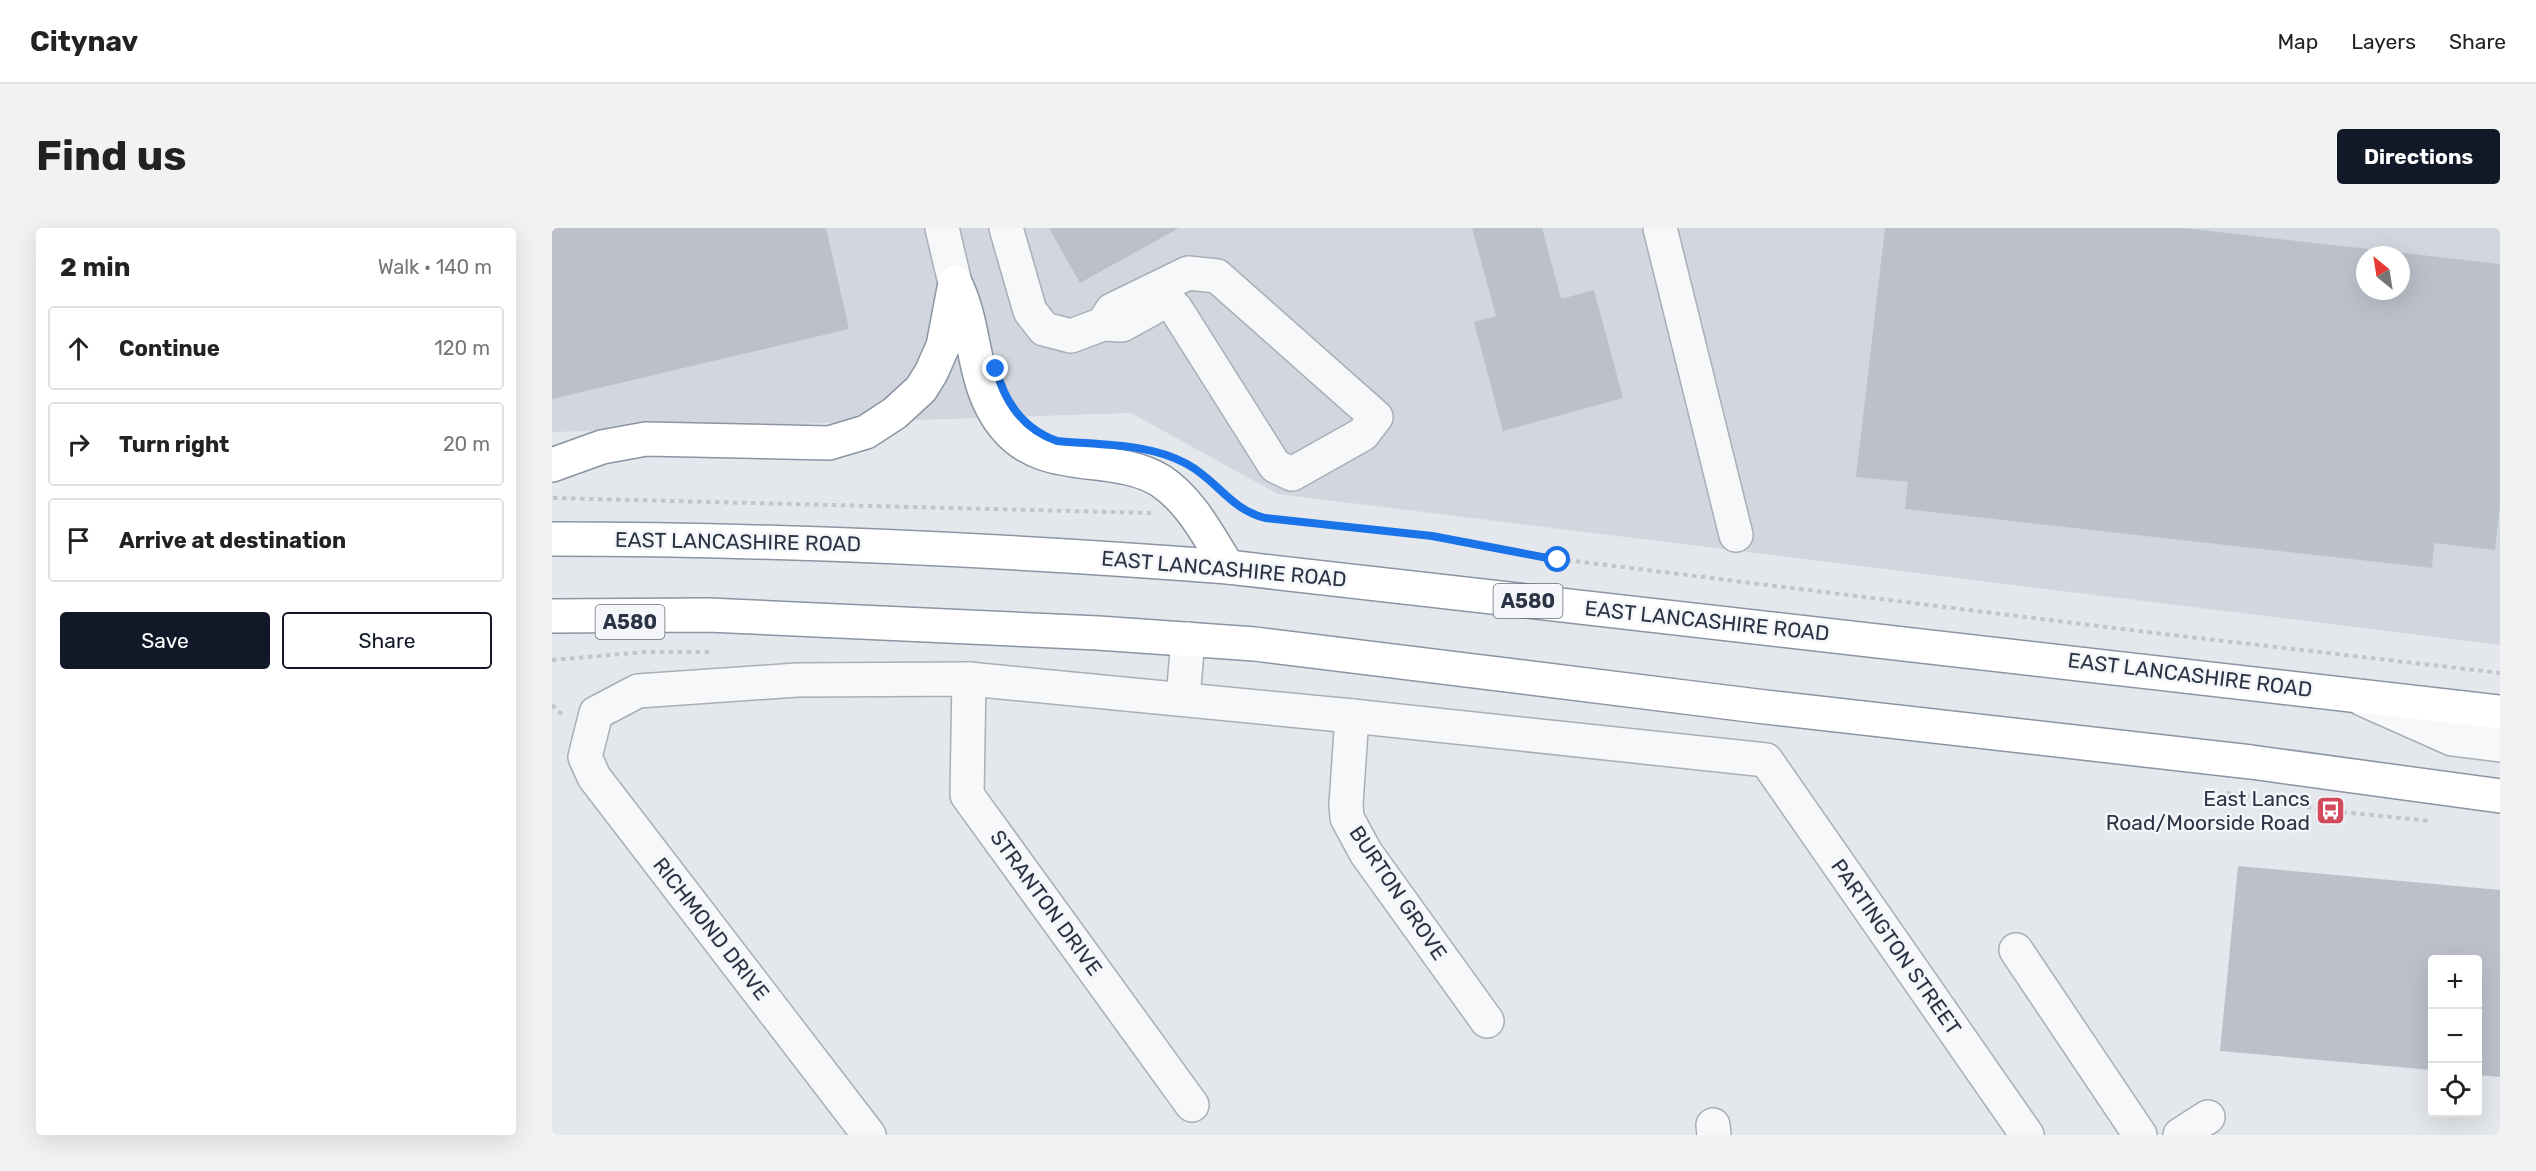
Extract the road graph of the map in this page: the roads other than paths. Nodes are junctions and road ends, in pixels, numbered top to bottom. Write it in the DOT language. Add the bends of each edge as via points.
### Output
graph roads {
  1 [pos="942,228"];
  2 [pos="1006,228"];
  3 [pos="1660,228"];
  4 [pos="954,283"];
  5 [pos="1108,317"];
  6 [pos="552,465"];
  7 [pos="1736,535"];
  8 [pos="552,539"];
  9 [pos="1228,567"];
  10 [pos="708,615"];
  11 [pos="552,616"];
  12 [pos="552,630"];
  13 [pos="1188,639"];
  14 [pos="969,679"];
  15 [pos="2352,694"];
  16 [pos="1183,699"];
  17 [pos="2500,712"];
  18 [pos="1352,716"];
  19 [pos="2500,745"];
  20 [pos="2500,796"];
  21 [pos="2016,951"];
  22 [pos="1487,1021"];
  23 [pos="1192,1105"];
  24 [pos="2208,1117"];
  25 [pos="869,1135"];
  26 [pos="2027,1135"];
  27 [pos="2140,1135"];
  28 [pos="2180,1135"];
  1 -- 4 [label="street"];
  2 -- 5 [label="street" via="1030,311 1044,329 1071,336"];
  3 -- 7 [label="street"];
  4 -- 6 [label="highway" via="943,346 931,373 921,389 896,413 866,432 829,443 646,439 602,447"];
  4 -- 9 [label="highway" via="965,306 982,386 1007,430 1047,455 1068,461 1118,465 1160,481 1192,510"];
  5 -- 5 [label="street" via="1122,325 1167,300 1275,466 1292,474 1363,434 1376,417 1217,276 1188,273"];
  8 -- 9 [label="highway, EAST LANCASHIRE ROAD / A580" via="886,546"];
  9 -- 15 [label="highway, EAST LANCASHIRE ROAD / A580"];
  10 -- 11 [label="highway, A580"];
  10 -- 12 [label="highway, A580"];
  10 -- 13 [label="highway, A580"];
  13 -- 16 [label="street"];
  13 -- 20 [label="highway, A580" via="2251,762"];
  14 -- 16 [label="street"];
  14 -- 23 [label="street, STRANTON DRIVE" via="967,795"];
  14 -- 25 [label="street, RICHMOND DRIVE" via="797,680 638,691 596,713 585,757 594,777"];
  15 -- 17 [label="highway, EAST LANCASHIRE ROAD / A580"];
  15 -- 19 [label="street" via="2452,739"];
  16 -- 18 [label="street"];
  18 -- 22 [label="street, BURTON GROVE" via="1347,818 1366,853"];
  18 -- 26 [label="street, PARTINGTON STREET" via="1766,759"];
  21 -- 27 [label="street"];
  24 -- 28 [label="street"];
}
